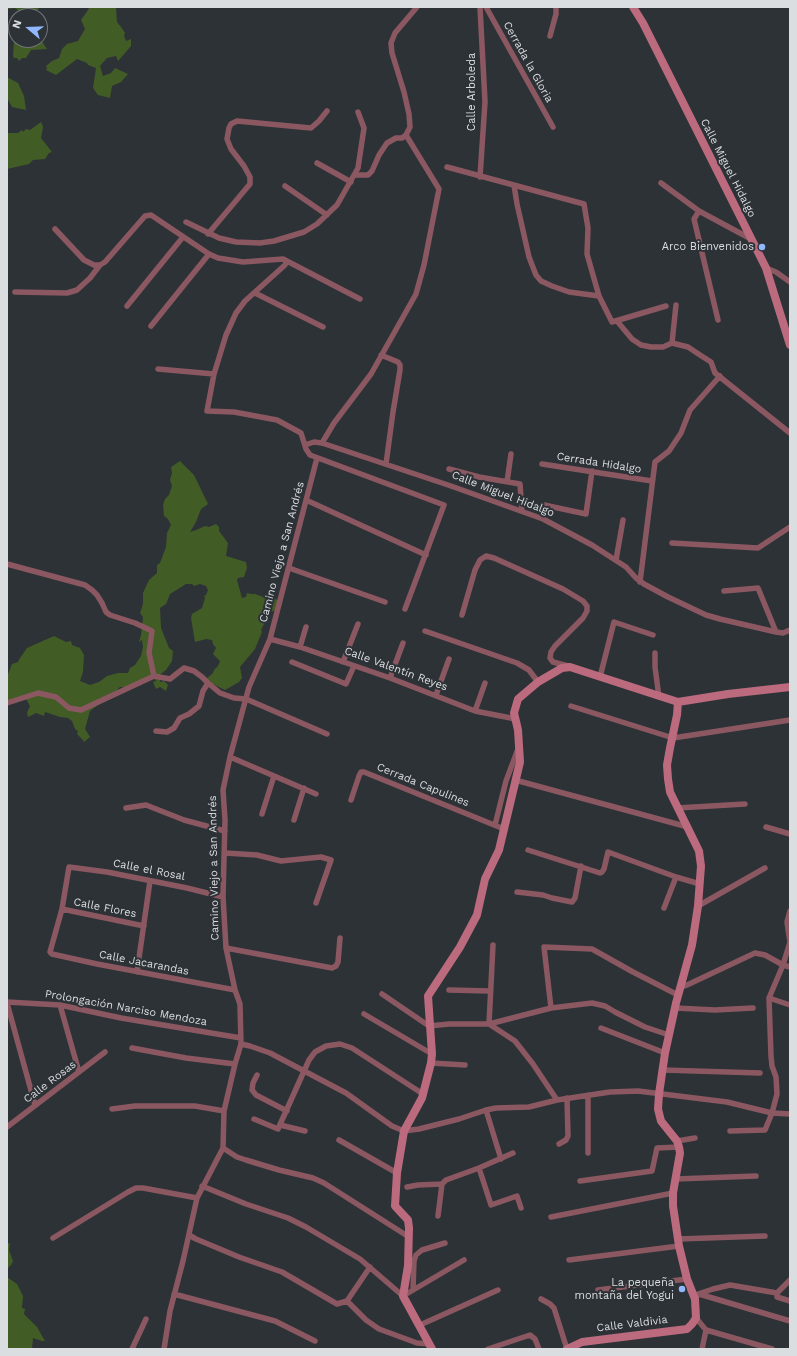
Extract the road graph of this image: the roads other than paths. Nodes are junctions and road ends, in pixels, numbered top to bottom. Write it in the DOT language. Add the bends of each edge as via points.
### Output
graph roads {
  1 [pos="417,7"];
  2 [pos="480,7"];
  3 [pos="486,7"];
  4 [pos="556,7"];
  5 [pos="632,7"];
  6 [pos="550,36"];
  7 [pos="327,111"];
  8 [pos="358,112"];
  9 [pos="553,127"];
  10 [pos="406,135"];
  11 [pos="317,163"];
  12 [pos="447,168"];
  13 [pos="354,175"];
  14 [pos="480,177"];
  15 [pos="351,182"];
  16 [pos="661,183"];
  17 [pos="286,186"];
  18 [pos="514,186"];
  19 [pos="699,211"];
  20 [pos="328,215"];
  21 [pos="186,222"];
  22 [pos="55,229"];
  23 [pos="208,234"];
  24 [pos="183,237"];
  25 [pos="751,239"];
  26 [pos="209,254"];
  27 [pos="286,262"];
  28 [pos="100,265"];
  29 [pos="766,268"];
  30 [pos="790,282"];
  31 [pos="15,292"];
  32 [pos="255,293"];
  33 [pos="599,296"];
  34 [pos="360,299"];
  35 [pos="676,305"];
  36 [pos="126,306"];
  37 [pos="666,306"];
  38 [pos="718,320"];
  39 [pos="615,321"];
  40 [pos="151,326"];
  41 [pos="323,327"];
  42 [pos="672,343"];
  43 [pos="790,345"];
  44 [pos="382,355"];
  45 [pos="158,369"];
  46 [pos="214,374"];
  47 [pos="720,376"];
  48 [pos="790,433"];
  49 [pos="322,443"];
  50 [pos="305,445"];
  51 [pos="511,454"];
  52 [pos="317,458"];
  53 [pos="386,464"];
  54 [pos="542,464"];
  55 [pos="449,469"];
  56 [pos="592,472"];
  57 [pos="652,481"];
  58 [pos="507,482"];
  59 [pos="306,500"];
  60 [pos="522,511"];
  61 [pos="543,519"];
  62 [pos="623,520"];
  63 [pos="790,527"];
  64 [pos="672,543"];
  65 [pos="426,555"];
  66 [pos="616,560"];
  67 [pos="7,564"];
  68 [pos="289,568"];
  69 [pos="640,582"];
  70 [pos="724,591"];
  71 [pos="385,602"];
  72 [pos="405,609"];
  73 [pos="462,615"];
  74 [pos="358,624"];
  75 [pos="306,627"];
  76 [pos="425,630"];
  77 [pos="790,630"];
  78 [pos="776,632"];
  79 [pos="652,635"];
  80 [pos="270,639"];
  81 [pos="403,644"];
  82 [pos="300,646"];
  83 [pos="655,653"];
  84 [pos="449,659"];
  85 [pos="292,662"];
  86 [pos="343,662"];
  87 [pos="354,666"];
  88 [pos="570,667"];
  89 [pos="154,676"];
  90 [pos="600,677"];
  91 [pos="390,678"];
  92 [pos="538,682"];
  93 [pos="208,683"];
  94 [pos="485,683"];
  95 [pos="790,687"];
  96 [pos="436,695"];
  97 [pos="659,697"];
  98 [pos="246,700"];
  99 [pos="678,702"];
  100 [pos="7,703"];
  101 [pos="571,706"];
  102 [pos="475,711"];
  103 [pos="516,719"];
  104 [pos="790,720"];
  105 [pos="156,732"];
  106 [pos="327,734"];
  107 [pos="673,738"];
  108 [pos="519,745"];
  109 [pos="230,757"];
  110 [pos="274,776"];
  111 [pos="516,780"];
  112 [pos="304,788"];
  113 [pos="316,794"];
  114 [pos="351,800"];
  115 [pos="745,804"];
  116 [pos="126,808"];
  117 [pos="677,808"];
  118 [pos="262,814"];
  119 [pos="294,820"];
  120 [pos="495,825"];
  121 [pos="766,827"];
  122 [pos="689,828"];
  123 [pos="504,829"];
  124 [pos="225,831"];
  125 [pos="790,834"];
  126 [pos="528,850"];
  127 [pos="225,853"];
  128 [pos="581,866"];
  129 [pos="765,868"];
  130 [pos="676,877"];
  131 [pos="150,881"];
  132 [pos="700,884"];
  133 [pos="517,892"];
  134 [pos="223,897"];
  135 [pos="316,903"];
  136 [pos="698,906"];
  137 [pos="664,908"];
  138 [pos="62,910"];
  139 [pos="790,912"];
  140 [pos="144,926"];
  141 [pos="340,938"];
  142 [pos="493,945"];
  143 [pos="226,948"];
  144 [pos="783,965"];
  145 [pos="790,968"];
  146 [pos="137,972"];
  147 [pos="234,990"];
  148 [pos="449,990"];
  149 [pos="490,991"];
  150 [pos="679,991"];
  151 [pos="382,994"];
  152 [pos="769,998"];
  153 [pos="7,1002"];
  154 [pos="60,1005"];
  155 [pos="790,1005"];
  156 [pos="551,1008"];
  157 [pos="675,1008"];
  158 [pos="753,1008"];
  159 [pos="364,1014"];
  160 [pos="490,1024"];
  161 [pos="429,1026"];
  162 [pos="600,1028"];
  163 [pos="669,1035"];
  164 [pos="241,1041"];
  165 [pos="132,1048"];
  166 [pos="105,1052"];
  167 [pos="665,1053"];
  168 [pos="431,1059"];
  169 [pos="235,1064"];
  170 [pos="465,1065"];
  171 [pos="662,1070"];
  172 [pos="79,1072"];
  173 [pos="304,1072"];
  174 [pos="760,1073"];
  175 [pos="257,1075"];
  176 [pos="423,1094"];
  177 [pos="659,1094"];
  178 [pos="588,1096"];
  179 [pos="567,1098"];
  180 [pos="557,1100"];
  181 [pos="35,1105"];
  182 [pos="112,1109"];
  183 [pos="486,1110"];
  184 [pos="224,1111"];
  185 [pos="287,1111"];
  186 [pos="772,1113"];
  187 [pos="790,1114"];
  188 [pos="254,1119"];
  189 [pos="280,1125"];
  190 [pos="7,1127"];
  191 [pos="305,1131"];
  192 [pos="404,1131"];
  193 [pos="730,1131"];
  194 [pos="695,1138"];
  195 [pos="339,1140"];
  196 [pos="559,1144"];
  197 [pos="678,1144"];
  198 [pos="223,1148"];
  199 [pos="513,1153"];
  200 [pos="588,1153"];
  201 [pos="500,1159"];
  202 [pos="479,1168"];
  203 [pos="397,1173"];
  204 [pos="756,1176"];
  205 [pos="676,1179"];
  206 [pos="580,1181"];
  207 [pos="442,1184"];
  208 [pos="202,1186"];
  209 [pos="407,1187"];
  210 [pos="673,1194"];
  211 [pos="197,1198"];
  212 [pos="522,1208"];
  213 [pos="438,1216"];
  214 [pos="552,1218"];
  215 [pos="189,1234"];
  216 [pos="764,1236"];
  217 [pos="409,1237"];
  218 [pos="53,1238"];
  219 [pos="445,1243"];
  220 [pos="678,1243"];
  221 [pos="464,1260"];
  222 [pos="569,1260"];
  223 [pos="370,1267"];
  224 [pos="687,1279"];
  225 [pos="790,1280"];
  226 [pos="413,1290"];
  227 [pos="498,1290"];
  228 [pos="598,1290"];
  229 [pos="777,1292"];
  230 [pos="174,1294"];
  231 [pos="403,1296"];
  232 [pos="696,1297"];
  233 [pos="541,1299"];
  234 [pos="347,1301"];
  235 [pos="790,1301"];
  236 [pos="146,1318"];
  237 [pos="696,1318"];
  238 [pos="790,1321"];
  239 [pos="420,1324"];
  240 [pos="706,1330"];
  241 [pos="315,1341"];
  242 [pos="431,1347"];
  243 [pos="132,1349"];
  244 [pos="164,1349"];
  245 [pos="488,1349"];
  246 [pos="539,1349"];
  247 [pos="567,1349"];
  248 [pos="702,1349"];
  249 [pos="772,1349"];
  1 -- 10 [label="street" via="395,33 391,43 409,114 410,127"];
  2 -- 14 [label="street, Calle Arboleda" via="485,102"];
  3 -- 9 [label="street, Cerrada la Gloria"];
  4 -- 6 [label="street"];
  5 -- 25 [label="street, Calle Miguel Hidalgo" via="650,36"];
  7 -- 23 [label="street" via="311,128 237,121 231,124 227,138 231,149 250,177 250,184"];
  8 -- 13 [label="street" via="364,128 358,168"];
  10 -- 13 [label="street" via="387,144 368,175"];
  10 -- 44 [label="street" via="439,189 416,294"];
  11 -- 15 [label="street"];
  12 -- 14 [label="street"];
  13 -- 15 [label="street"];
  14 -- 18 [label="street"];
  15 -- 20 [label="street"];
  16 -- 19 [label="street"];
  17 -- 20 [label="street"];
  18 -- 33 [label="street" via="528,257 536,275 541,281 569,292"];
  18 -- 33 [label="street" via="584,204 588,228 587,254"];
  19 -- 25 [label="street"];
  19 -- 38 [label="street" via="694,219"];
  20 -- 23 [label="street" via="304,232 274,241 236,242"];
  21 -- 23 [label="street"];
  22 -- 28 [label="street" via="84,260"];
  24 -- 26 [label="street"];
  24 -- 28 [label="street" via="151,215 146,216 106,262"];
  24 -- 36 [label="street"];
  25 -- 29 [label="street, Calle Miguel Hidalgo"];
  26 -- 27 [label="street" via="243,262 282,259"];
  26 -- 40 [label="street"];
  27 -- 32 [label="street"];
  27 -- 34 [label="street"];
  28 -- 31 [label="street" via="77,290"];
  29 -- 30 [label="street"];
  29 -- 43 [label="street, Calle Miguel Hidalgo"];
  32 -- 41 [label="street"];
  32 -- 46 [label="street" via="236,313"];
  33 -- 39 [label="street"];
  35 -- 42 [label="street"];
  37 -- 39 [label="street"];
  39 -- 42 [label="street" via="641,346 663,347"];
  42 -- 47 [label="street" via="688,347 711,362 715,373"];
  44 -- 49 [label="street"];
  44 -- 53 [label="street" via="400,365"];
  45 -- 46 [label="street"];
  46 -- 50 [label="street" via="207,411 234,412 277,420 301,434"];
  47 -- 48 [label="street"];
  47 -- 57 [label="street" via="690,410 681,433 669,452 655,462"];
  49 -- 50 [label="street"];
  49 -- 53 [label="street, Calle Miguel Hidalgo"];
  50 -- 52 [label="street" via="310,455"];
  51 -- 58 [label="street"];
  52 -- 59 [label="street, Camino Viejo a San Andrés"];
  52 -- 65 [label="street" via="444,505"];
  53 -- 60 [label="street, Calle Miguel Hidalgo"];
  54 -- 56 [label="street, Cerrada Hidalgo"];
  55 -- 58 [label="street"];
  56 -- 57 [label="street, Cerrada Hidalgo"];
  56 -- 61 [label="street" via="586,514 544,505"];
  57 -- 69 [label="street"];
  58 -- 60 [label="street" via="520,484"];
  59 -- 65 [label="street"];
  59 -- 68 [label="street, Camino Viejo a San Andrés"];
  60 -- 61 [label="street, Calle Miguel Hidalgo"];
  61 -- 66 [label="street, Calle Miguel Hidalgo"];
  62 -- 66 [label="street"];
  63 -- 64 [label="street" via="758,548"];
  65 -- 72 [label="street"];
  66 -- 69 [label="street, Calle Miguel Hidalgo"];
  67 -- 89 [label="street" via="85,585 97,595 110,615 152,631 149,653"];
  68 -- 71 [label="street"];
  68 -- 80 [label="street, Camino Viejo a San Andrés"];
  69 -- 78 [label="street, Calle Miguel Hidalgo" via="706,615"];
  70 -- 78 [label="street" via="758,588"];
  73 -- 88 [label="street" via="474,570 486,556 563,588 587,606 583,618 550,652 553,662"];
  74 -- 86 [label="street"];
  75 -- 82 [label="street"];
  76 -- 92 [label="street" via="517,663 529,670"];
  77 -- 78 [label="street, Calle Miguel Hidalgo"];
  79 -- 90 [label="street" via="614,622"];
  80 -- 82 [label="street, Calle Valentín Reyes"];
  80 -- 98 [label="street, Camino Viejo a San Andrés"];
  81 -- 91 [label="street"];
  82 -- 86 [label="street, Calle Valentín Reyes"];
  83 -- 97 [label="street"];
  84 -- 96 [label="street"];
  85 -- 87 [label="street" via="346,684"];
  86 -- 87 [label="street, Calle Valentín Reyes"];
  87 -- 91 [label="street, Calle Valentín Reyes"];
  88 -- 90 [label="street"];
  88 -- 92 [label="street" via="562,668"];
  89 -- 93 [label="street" via="170,679 184,668"];
  89 -- 100 [label="street" via="81,710 69,708 56,697 38,693"];
  90 -- 97 [label="street"];
  91 -- 96 [label="street, Calle Valentín Reyes"];
  92 -- 103 [label="street" via="518,699 514,713"];
  93 -- 98 [label="street" via="220,693"];
  93 -- 105 [label="street" via="198,706 180,718 168,732"];
  94 -- 102 [label="street"];
  95 -- 99 [label="street"];
  96 -- 102 [label="street, Calle Valentín Reyes"];
  97 -- 99 [label="street"];
  98 -- 106 [label="street"];
  98 -- 109 [label="street, Camino Viejo a San Andrés"];
  99 -- 107 [label="street"];
  101 -- 107 [label="street"];
  102 -- 103 [label="street, Calle Valentín Reyes"];
  103 -- 108 [label="street"];
  104 -- 107 [label="street"];
  107 -- 117 [label="street" via="668,779"];
  108 -- 111 [label="street" via="520,762"];
  108 -- 120 [label="street" via="506,781"];
  109 -- 110 [label="street"];
  109 -- 124 [label="street, Camino Viejo a San Andrés" via="223,790"];
  110 -- 112 [label="street"];
  110 -- 118 [label="street"];
  111 -- 122 [label="street"];
  111 -- 123 [label="street"];
  112 -- 113 [label="street"];
  112 -- 119 [label="street"];
  114 -- 120 [label="street, Cerrada Capulines" via="359,776 364,772"];
  115 -- 117 [label="street"];
  116 -- 124 [label="street" via="146,805 184,820"];
  117 -- 122 [label="street"];
  120 -- 123 [label="street, Cerrada Capulines"];
  121 -- 125 [label="street"];
  122 -- 132 [label="street" via="699,851"];
  123 -- 161 [label="street" via="499,850 485,878 477,916 428,996"];
  124 -- 127 [label="street, Camino Viejo a San Andrés"];
  126 -- 128 [label="street"];
  127 -- 134 [label="street, Camino Viejo a San Andrés"];
  127 -- 135 [label="street" via="281,861 321,857 330,860"];
  128 -- 130 [label="street" via="598,873 602,872 608,852"];
  128 -- 133 [label="street" via="572,902"];
  129 -- 136 [label="street"];
  130 -- 132 [label="street"];
  130 -- 137 [label="street"];
  131 -- 134 [label="street, Calle el Rosal"];
  131 -- 138 [label="street, Calle el Rosal" via="69,866"];
  131 -- 140 [label="street"];
  132 -- 136 [label="street"];
  134 -- 143 [label="street, Camino Viejo a San Andrés"];
  136 -- 150 [label="street" via="692,945"];
  138 -- 140 [label="street, Calle Flores"];
  138 -- 146 [label="street, Calle Jacarandas" via="51,953"];
  139 -- 144 [label="street" via="787,922 790,942"];
  140 -- 146 [label="street"];
  141 -- 143 [label="street" via="338,962 332,968"];
  142 -- 149 [label="street"];
  143 -- 147 [label="street, Camino Viejo a San Andrés"];
  144 -- 145 [label="street"];
  144 -- 150 [label="street" via="765,955 755,953"];
  144 -- 152 [label="street"];
  146 -- 147 [label="street, Calle Jacarandas"];
  147 -- 164 [label="street, Camino Viejo a San Andrés" via="240,1004"];
  148 -- 149 [label="street"];
  149 -- 160 [label="street"];
  150 -- 156 [label="street" via="633,972 592,949 544,947"];
  150 -- 157 [label="street"];
  151 -- 161 [label="street"];
  152 -- 155 [label="street"];
  152 -- 186 [label="street" via="771,1056 777,1094"];
  153 -- 154 [label="street, Prolongación Narciso Mendoza"];
  153 -- 181 [label="street"];
  154 -- 164 [label="street, Prolongación Narciso Mendoza"];
  154 -- 172 [label="street"];
  156 -- 160 [label="street"];
  156 -- 163 [label="street" via="592,1003 605,1006 645,1027"];
  157 -- 158 [label="street"];
  157 -- 163 [label="street"];
  159 -- 168 [label="street"];
  160 -- 161 [label="street"];
  160 -- 180 [label="street" via="515,1041"];
  161 -- 168 [label="street"];
  162 -- 167 [label="street"];
  163 -- 167 [label="street"];
  164 -- 169 [label="street, Camino Viejo a San Andrés"];
  164 -- 173 [label="street, Prolongación Narciso Mendoza" via="270,1053"];
  165 -- 169 [label="street"];
  166 -- 172 [label="street, Calle Rosas"];
  167 -- 171 [label="street"];
  168 -- 170 [label="street"];
  168 -- 176 [label="street"];
  169 -- 184 [label="street, Camino Viejo a San Andrés"];
  171 -- 174 [label="street"];
  171 -- 177 [label="street"];
  172 -- 181 [label="street, Calle Rosas"];
  173 -- 176 [label="street" via="315,1052 326,1046 340,1044 352,1048"];
  173 -- 185 [label="street"];
  173 -- 192 [label="street, Prolongación Narciso Mendoza" via="346,1093 392,1126"];
  175 -- 185 [label="street" via="252,1090 256,1095"];
  176 -- 192 [label="street"];
  177 -- 178 [label="street" via="638,1091"];
  177 -- 186 [label="street" via="727,1102"];
  177 -- 197 [label="street" via="658,1109 661,1121"];
  178 -- 179 [label="street"];
  178 -- 200 [label="street"];
  179 -- 180 [label="street"];
  179 -- 196 [label="street" via="568,1136"];
  180 -- 183 [label="street" via="529,1107"];
  181 -- 190 [label="street, Calle Rosas"];
  182 -- 184 [label="street" via="135,1106 195,1106"];
  183 -- 192 [label="street" via="426,1128"];
  183 -- 201 [label="street"];
  184 -- 198 [label="street, Camino Viejo a San Andrés"];
  185 -- 189 [label="street"];
  186 -- 187 [label="street"];
  186 -- 193 [label="street" via="765,1130"];
  188 -- 189 [label="street" via="278,1129"];
  189 -- 191 [label="street"];
  192 -- 203 [label="street"];
  194 -- 197 [label="street"];
  195 -- 203 [label="street"];
  197 -- 205 [label="street" via="680,1153"];
  197 -- 206 [label="street" via="657,1148 652,1171"];
  198 -- 208 [label="street, Camino Viejo a San Andrés"];
  198 -- 217 [label="street" via="237,1157 324,1183"];
  199 -- 201 [label="street"];
  201 -- 202 [label="street"];
  202 -- 207 [label="street" via="446,1180"];
  202 -- 212 [label="street" via="491,1205 517,1196"];
  203 -- 217 [label="street" via="395,1206 408,1220"];
  204 -- 205 [label="street"];
  205 -- 210 [label="street"];
  207 -- 209 [label="street"];
  207 -- 213 [label="street"];
  208 -- 211 [label="street, Camino Viejo a San Andrés"];
  208 -- 223 [label="street" via="288,1218"];
  210 -- 214 [label="street"];
  210 -- 220 [label="street"];
  211 -- 215 [label="street, Camino Viejo a San Andrés"];
  211 -- 218 [label="street" via="136,1188"];
  215 -- 230 [label="street, Camino Viejo a San Andrés"];
  215 -- 234 [label="street" via="239,1257 282,1272 338,1304"];
  216 -- 220 [label="street"];
  217 -- 231 [label="street"];
  219 -- 226 [label="street" via="422,1250 416,1255"];
  220 -- 222 [label="street"];
  220 -- 224 [label="street"];
  221 -- 226 [label="street"];
  223 -- 231 [label="street"];
  223 -- 234 [label="street"];
  224 -- 228 [label="street"];
  224 -- 232 [label="street"];
  225 -- 229 [label="street"];
  226 -- 231 [label="street"];
  227 -- 239 [label="street"];
  229 -- 232 [label="street" via="730,1285"];
  229 -- 235 [label="street" via="777,1297"];
  230 -- 241 [label="street" via="275,1321"];
  230 -- 244 [label="street, Camino Viejo a San Andrés"];
  231 -- 239 [label="street"];
  232 -- 237 [label="street"];
  232 -- 238 [label="street"];
  233 -- 247 [label="street" via="554,1308"];
  234 -- 242 [label="street" via="379,1329"];
  236 -- 243 [label="street"];
  237 -- 240 [label="street"];
  237 -- 247 [label="street, Calle Valdivia" via="687,1329 593,1340"];
  239 -- 242 [label="street"];
  240 -- 248 [label="street"];
  240 -- 249 [label="street"];
  245 -- 246 [label="street" via="530,1335"];
}
